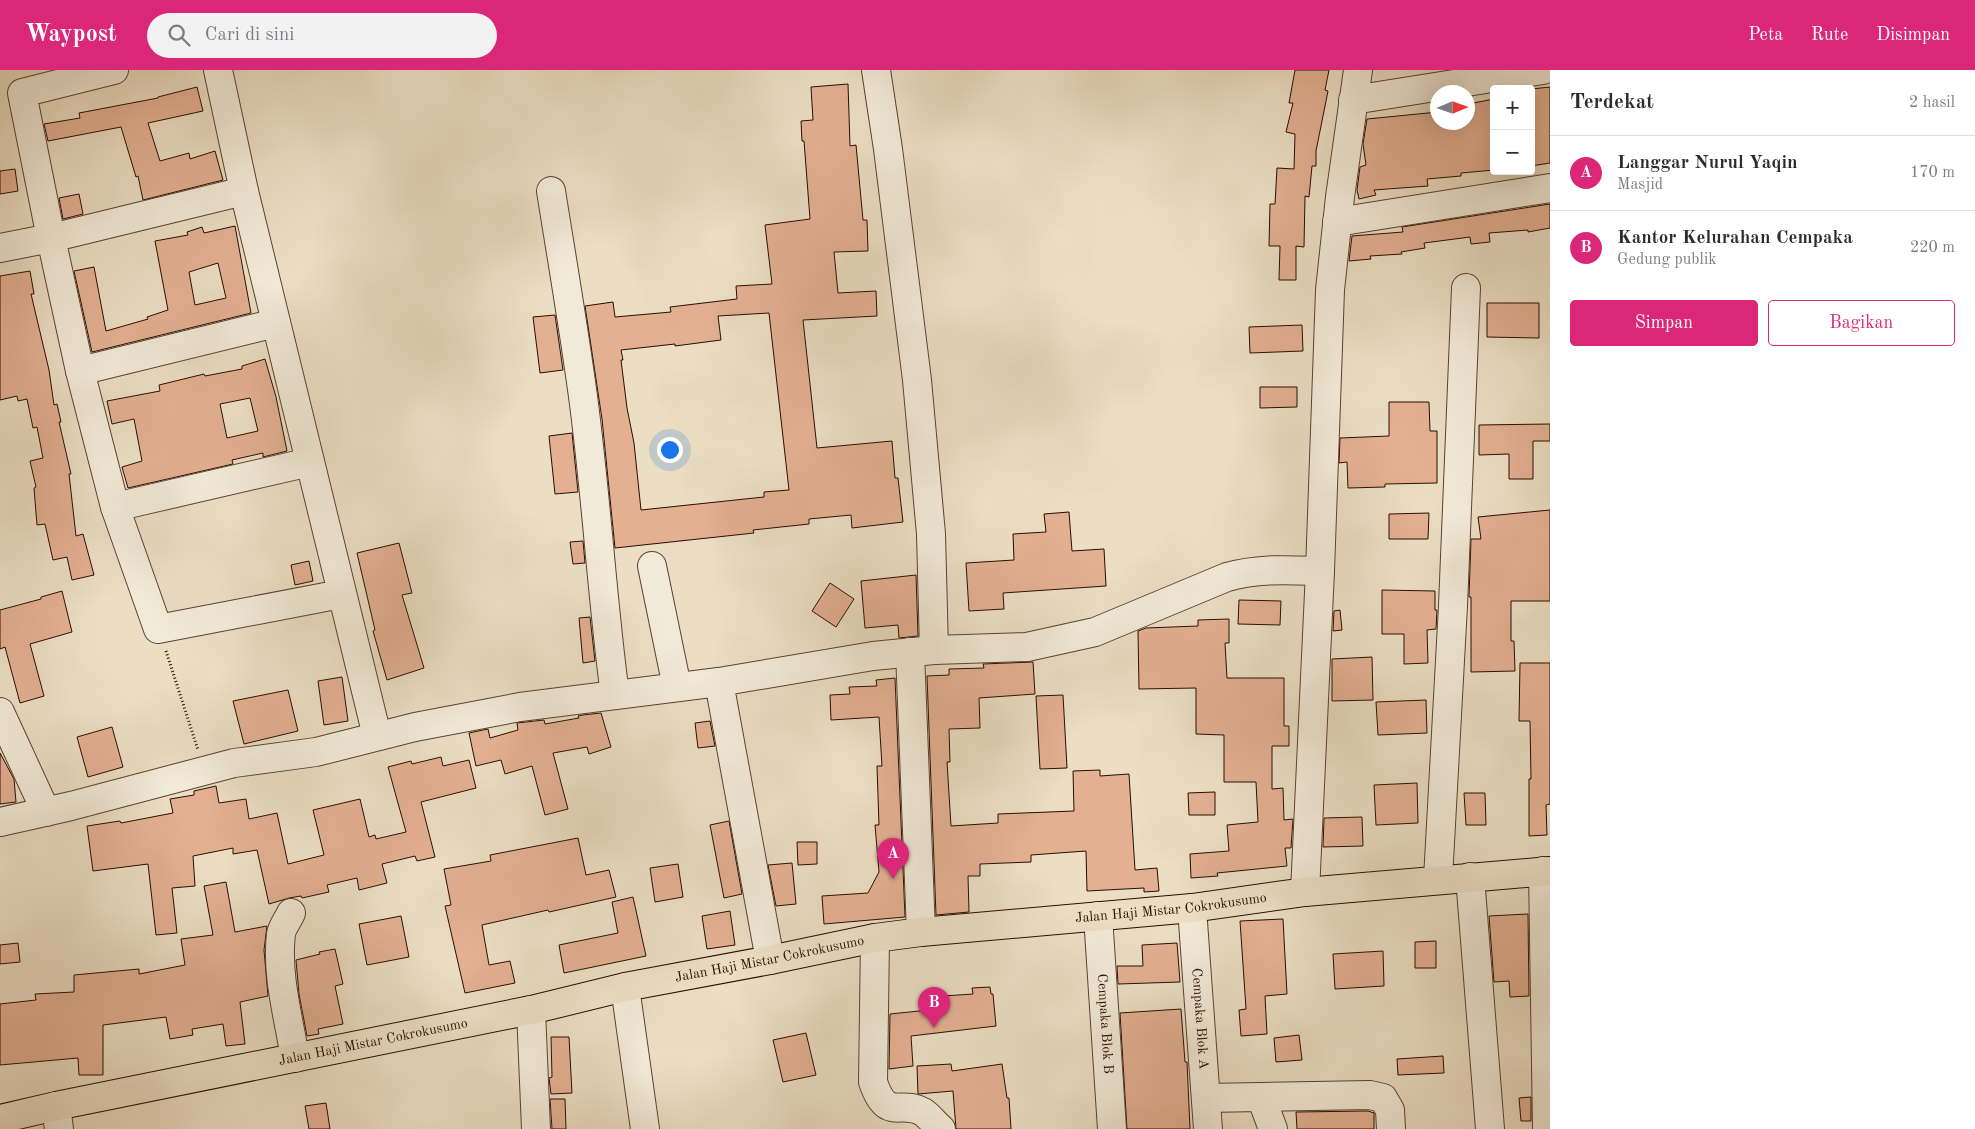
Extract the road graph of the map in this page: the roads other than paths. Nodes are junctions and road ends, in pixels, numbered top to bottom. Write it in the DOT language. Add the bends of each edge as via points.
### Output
graph roads {
  1 [pos="114,70"];
  2 [pos="218,70"];
  3 [pos="876,70"];
  4 [pos="1358,70"];
  5 [pos="1543,70"];
  6 [pos="1354,100"];
  7 [pos="1550,188"];
  8 [pos="244,191"];
  9 [pos="550,191"];
  10 [pos="1337,222"];
  11 [pos="51,238"];
  12 [pos="0,248"];
  13 [pos="1466,288"];
  14 [pos="276,322"];
  15 [pos="80,371"];
  16 [pos="310,462"];
  17 [pos="116,507"];
  18 [pos="652,566"];
  19 [pos="1320,571"];
  20 [pos="341,594"];
  21 [pos="922,651"];
  22 [pos="719,682"];
  23 [pos="677,687"];
  24 [pos="615,695"];
  25 [pos="0,712"];
  26 [pos="377,736"];
  27 [pos="46,812"];
  28 [pos="0,822"];
  29 [pos="1546,871"];
  30 [pos="1470,877"];
  31 [pos="1438,879"];
  32 [pos="1305,892"];
  33 [pos="1192,908"];
  34 [pos="291,913"];
  35 [pos="1098,916"];
  36 [pos="921,932"];
  37 [pos="874,938"];
  38 [pos="770,960"];
  39 [pos="625,987"];
  40 [pos="531,1010"];
  41 [pos="296,1058"];
  42 [pos="1261,1097"];
  43 [pos="1206,1098"];
  44 [pos="58,1117"];
  45 [pos="0,1119"];
  46 [pos="536,1129"];
  47 [pos="645,1129"];
  48 [pos="941,1129"];
  49 [pos="1112,1129"];
  50 [pos="1208,1129"];
  51 [pos="1273,1129"];
  52 [pos="1391,1129"];
  53 [pos="1490,1129"];
  54 [pos="1547,1129"];
  1 -- 11 [label="street" via="22,92"];
  2 -- 8 [label="street"];
  3 -- 21 [label="street" via="918,390 931,534"];
  4 -- 6 [label="street"];
  5 -- 6 [label="street"];
  6 -- 10 [label="street"];
  7 -- 10 [label="street"];
  8 -- 11 [label="street"];
  8 -- 14 [label="street"];
  9 -- 24 [label="street" via="582,382"];
  10 -- 19 [label="street" via="1330,290"];
  11 -- 12 [label="street"];
  11 -- 15 [label="street"];
  13 -- 31 [label="street"];
  14 -- 15 [label="street"];
  14 -- 16 [label="street"];
  15 -- 17 [label="street"];
  16 -- 17 [label="street"];
  16 -- 20 [label="street"];
  17 -- 20 [label="street" via="158,629"];
  18 -- 23 [label="street"];
  19 -- 21 [label="street" via="1244,572 1095,632 1027,647"];
  19 -- 32 [label="street"];
  20 -- 26 [label="street"];
  21 -- 22 [label="street"];
  21 -- 36 [label="street"];
  22 -- 23 [label="street"];
  22 -- 38 [label="street"];
  23 -- 24 [label="street"];
  24 -- 26 [label="street" via="520,707"];
  25 -- 27 [label="street"];
  26 -- 27 [label="street" via="316,752 234,763"];
  27 -- 28 [label="street"];
  29 -- 30 [label="main road, Jalan Haji Mistar Cokrokusumo"];
  29 -- 54 [label="street"];
  30 -- 31 [label="main road, Jalan Haji Mistar Cokrokusumo"];
  30 -- 53 [label="street"];
  31 -- 32 [label="main road, Jalan Haji Mistar Cokrokusumo"];
  32 -- 33 [label="main road, Jalan Haji Mistar Cokrokusumo"];
  33 -- 35 [label="main road, Jalan Haji Mistar Cokrokusumo"];
  33 -- 43 [label="street, Cempaka Blok A"];
  34 -- 41 [label="street" via="281,932 281,958 282,984"];
  35 -- 36 [label="main road, Jalan Haji Mistar Cokrokusumo"];
  35 -- 49 [label="street, Cempaka Blok B"];
  36 -- 37 [label="main road, Jalan Haji Mistar Cokrokusumo"];
  37 -- 38 [label="main road, Jalan Haji Mistar Cokrokusumo"];
  37 -- 48 [label="street" via="873,1082 886,1105 923,1112"];
  38 -- 39 [label="main road, Jalan Haji Mistar Cokrokusumo"];
  39 -- 40 [label="main road, Jalan Haji Mistar Cokrokusumo"];
  39 -- 47 [label="street"];
  40 -- 41 [label="main road, Jalan Haji Mistar Cokrokusumo"];
  40 -- 46 [label="street"];
  41 -- 44 [label="main road, Jalan Haji Mistar Cokrokusumo"];
  42 -- 43 [label="street"];
  42 -- 51 [label="street"];
  42 -- 52 [label="street" via="1370,1095 1383,1098 1390,1110"];
  43 -- 50 [label="street, Cempaka Blok A"];
  44 -- 45 [label="main road, Jalan Haji Mistar Cokrokusumo"];
}
